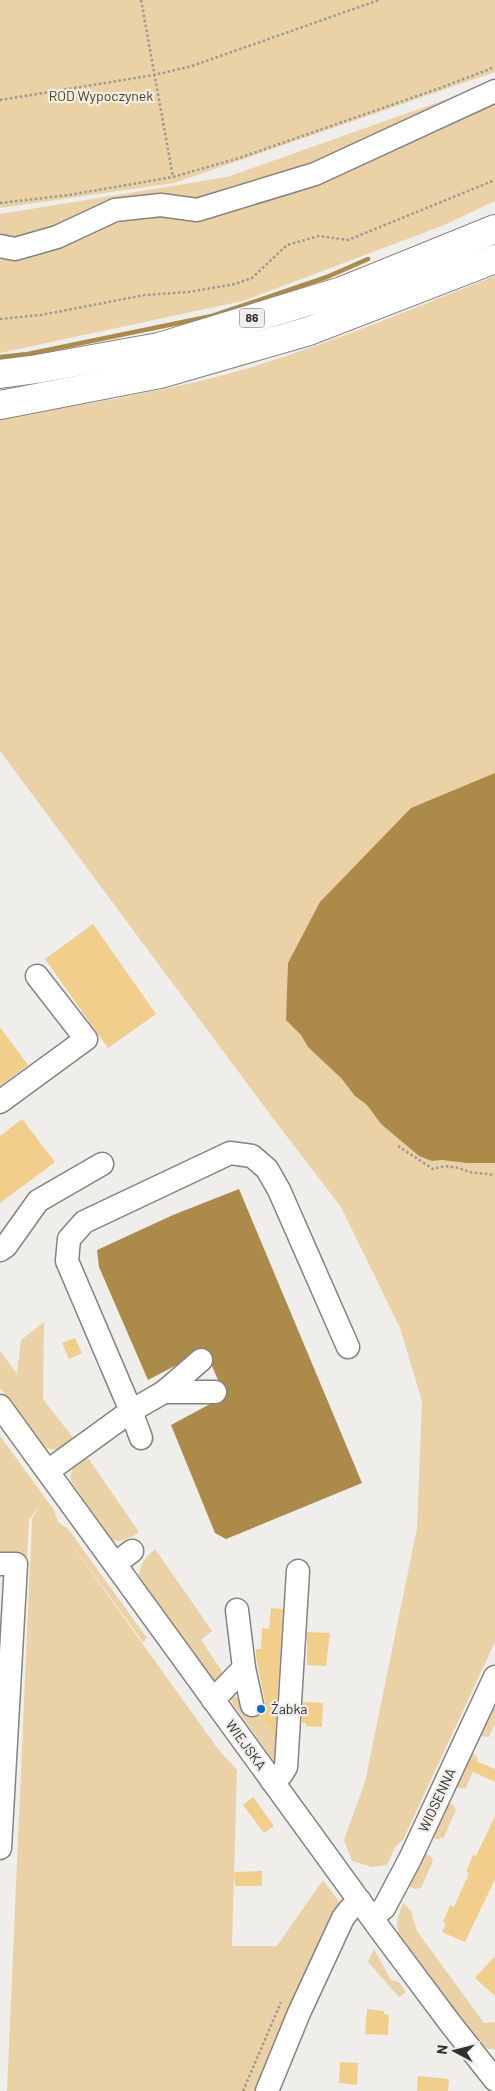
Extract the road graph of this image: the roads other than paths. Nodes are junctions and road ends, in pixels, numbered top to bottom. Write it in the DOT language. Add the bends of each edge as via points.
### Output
graph roads {
  1 [pos="495,91"];
  2 [pos="495,229"];
  3 [pos="0,246"];
  4 [pos="495,259"];
  5 [pos="0,374"];
  6 [pos="0,404"];
  7 [pos="37,976"];
  8 [pos="0,1102"];
  9 [pos="102,1164"];
  10 [pos="0,1250"];
  11 [pos="348,1347"];
  12 [pos="201,1360"];
  13 [pos="164,1392"];
  14 [pos="215,1392"];
  15 [pos="0,1406"];
  16 [pos="131,1411"];
  17 [pos="140,1438"];
  18 [pos="48,1471"];
  19 [pos="0,1564"];
  20 [pos="298,1571"];
  21 [pos="237,1610"];
  22 [pos="244,1668"];
  23 [pos="495,1677"];
  24 [pos="213,1700"];
  25 [pos="252,1705"];
  26 [pos="272,1781"];
  27 [pos="0,1848"];
  28 [pos="366,1909"];
  29 [pos="493,2074"];
  30 [pos="267,2091"];
  1 -- 3 [label="street" via="315,174 197,210 161,205 114,210 57,237 15,250"];
  2 -- 5 [label="main road, 86" via="342,291 159,347"];
  4 -- 6 [label="main road, 86" via="309,331 160,374"];
  7 -- 8 [label="street" via="86,1039"];
  9 -- 10 [label="street" via="38,1201"];
  11 -- 16 [label="street" via="267,1169 252,1156 230,1154 84,1222 69,1240 66,1261"];
  12 -- 13 [label="street"];
  13 -- 14 [label="street"];
  13 -- 16 [label="street"];
  15 -- 18 [label="street, WIEJSKA"];
  16 -- 17 [label="street"];
  16 -- 18 [label="street"];
  18 -- 24 [label="street, WIEJSKA" via="123,1557"];
  19 -- 27 [label="street" via="16,1564"];
  20 -- 26 [label="street" via="286,1767"];
  21 -- 22 [label="street"];
  22 -- 24 [label="street"];
  22 -- 25 [label="street"];
  23 -- 28 [label="street, WIOSENNA" via="384,1908"];
  24 -- 26 [label="street, WIEJSKA"];
  26 -- 28 [label="street, WIEJSKA"];
  28 -- 29 [label="street, WIEJSKA" via="450,2024"];
  28 -- 30 [label="street, WIOSENNA" via="350,1909 343,1918"];
}
